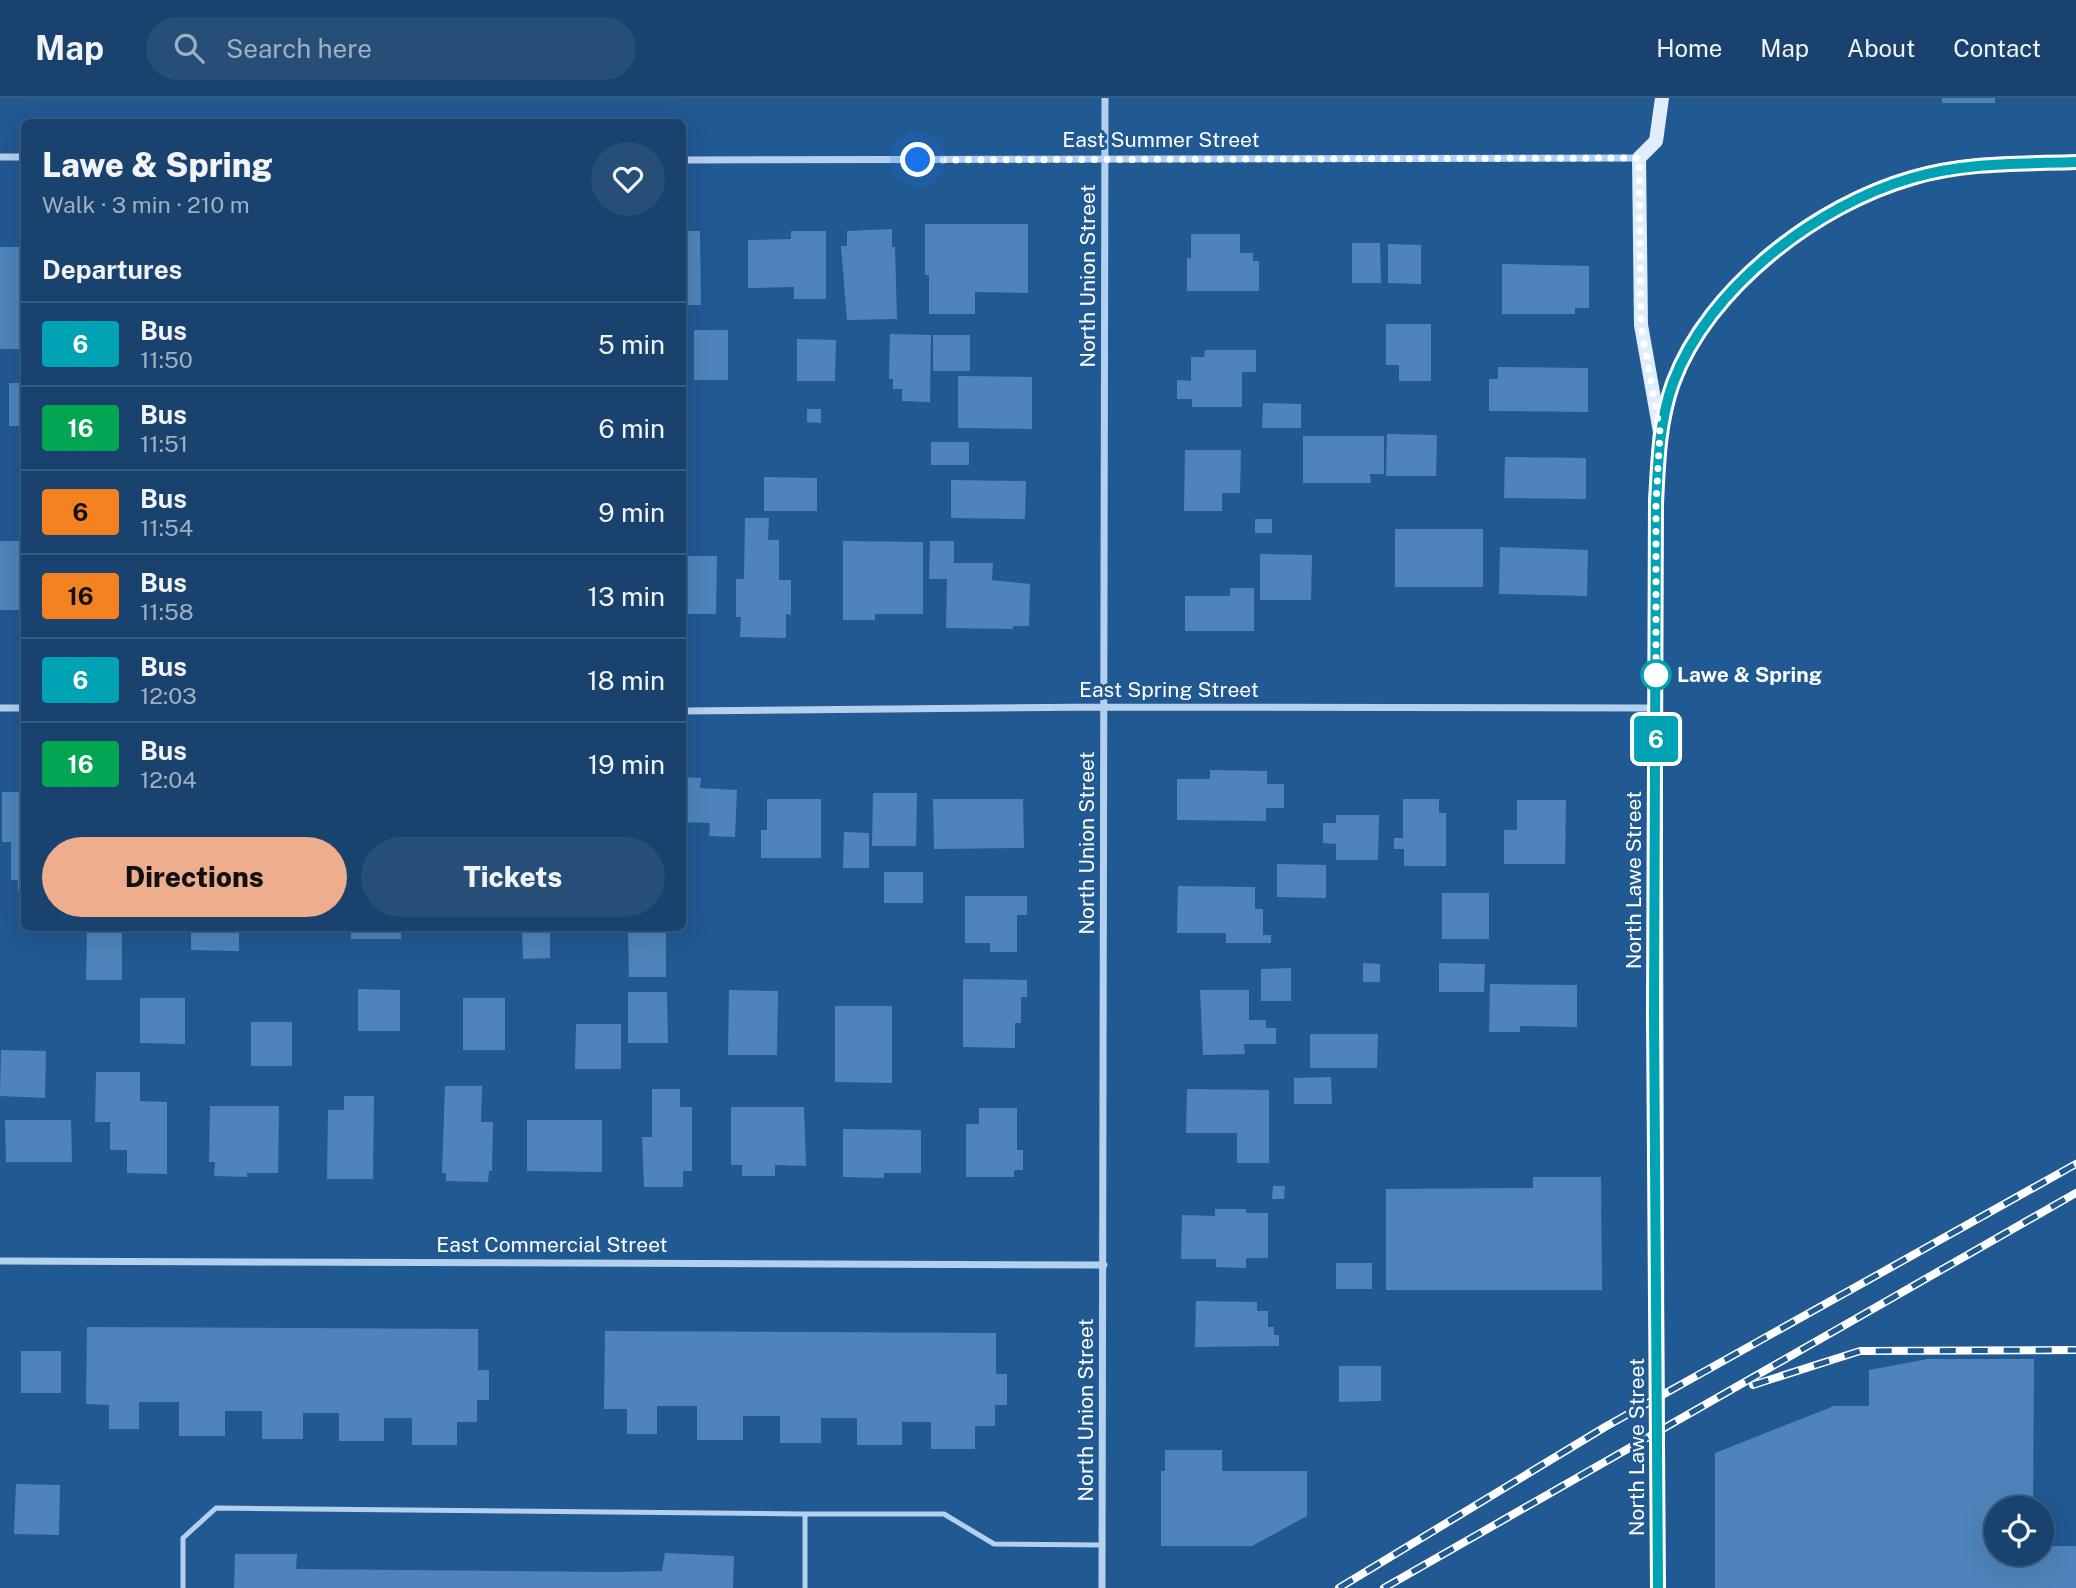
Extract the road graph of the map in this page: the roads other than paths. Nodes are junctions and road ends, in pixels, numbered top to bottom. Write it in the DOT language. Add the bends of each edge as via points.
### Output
graph roads {
  1 [pos="1105,98"];
  2 [pos="1662,98"];
  3 [pos="0,157"];
  4 [pos="21,158"];
  5 [pos="1639,158"];
  6 [pos="686,160"];
  7 [pos="1106,161"];
  8 [pos="2076,162"];
  9 [pos="1660,432"];
  10 [pos="1105,707"];
  11 [pos="0,708"];
  12 [pos="21,708"];
  13 [pos="1656,708"];
  14 [pos="686,711"];
  15 [pos="0,1261"];
  16 [pos="1104,1265"];
  17 [pos="805,1514"];
  18 [pos="1103,1545"];
  19 [pos="183,1588"];
  20 [pos="805,1588"];
  21 [pos="1102,1588"];
  22 [pos="1658,1588"];
  1 -- 7 [label="street, North Union Street"];
  2 -- 5 [label="main road" via="1656,141"];
  3 -- 4 [label="street"];
  5 -- 7 [label="street, East Summer Street"];
  5 -- 9 [label="main road, North Lawe Street" via="1641,325"];
  6 -- 7 [label="street, East Summer Street"];
  7 -- 10 [label="street, North Union Street"];
  8 -- 9 [label="main road" via="1983,165 1912,178 1869,193 1802,229 1756,265 1711,318 1674,382"];
  9 -- 13 [label="main road, North Lawe Street"];
  10 -- 13 [label="street, East Spring Street"];
  10 -- 14 [label="street, East Spring Street"];
  10 -- 16 [label="street, North Union Street"];
  11 -- 12 [label="street"];
  13 -- 22 [label="main road, North Lawe Street"];
  15 -- 16 [label="street, East Commercial Street"];
  16 -- 18 [label="street, North Union Street"];
  17 -- 18 [label="lane" via="944,1514 993,1544"];
  17 -- 19 [label="lane" via="216,1508 183,1538"];
  17 -- 20 [label="lane"];
  18 -- 21 [label="street, North Union Street"];
}
